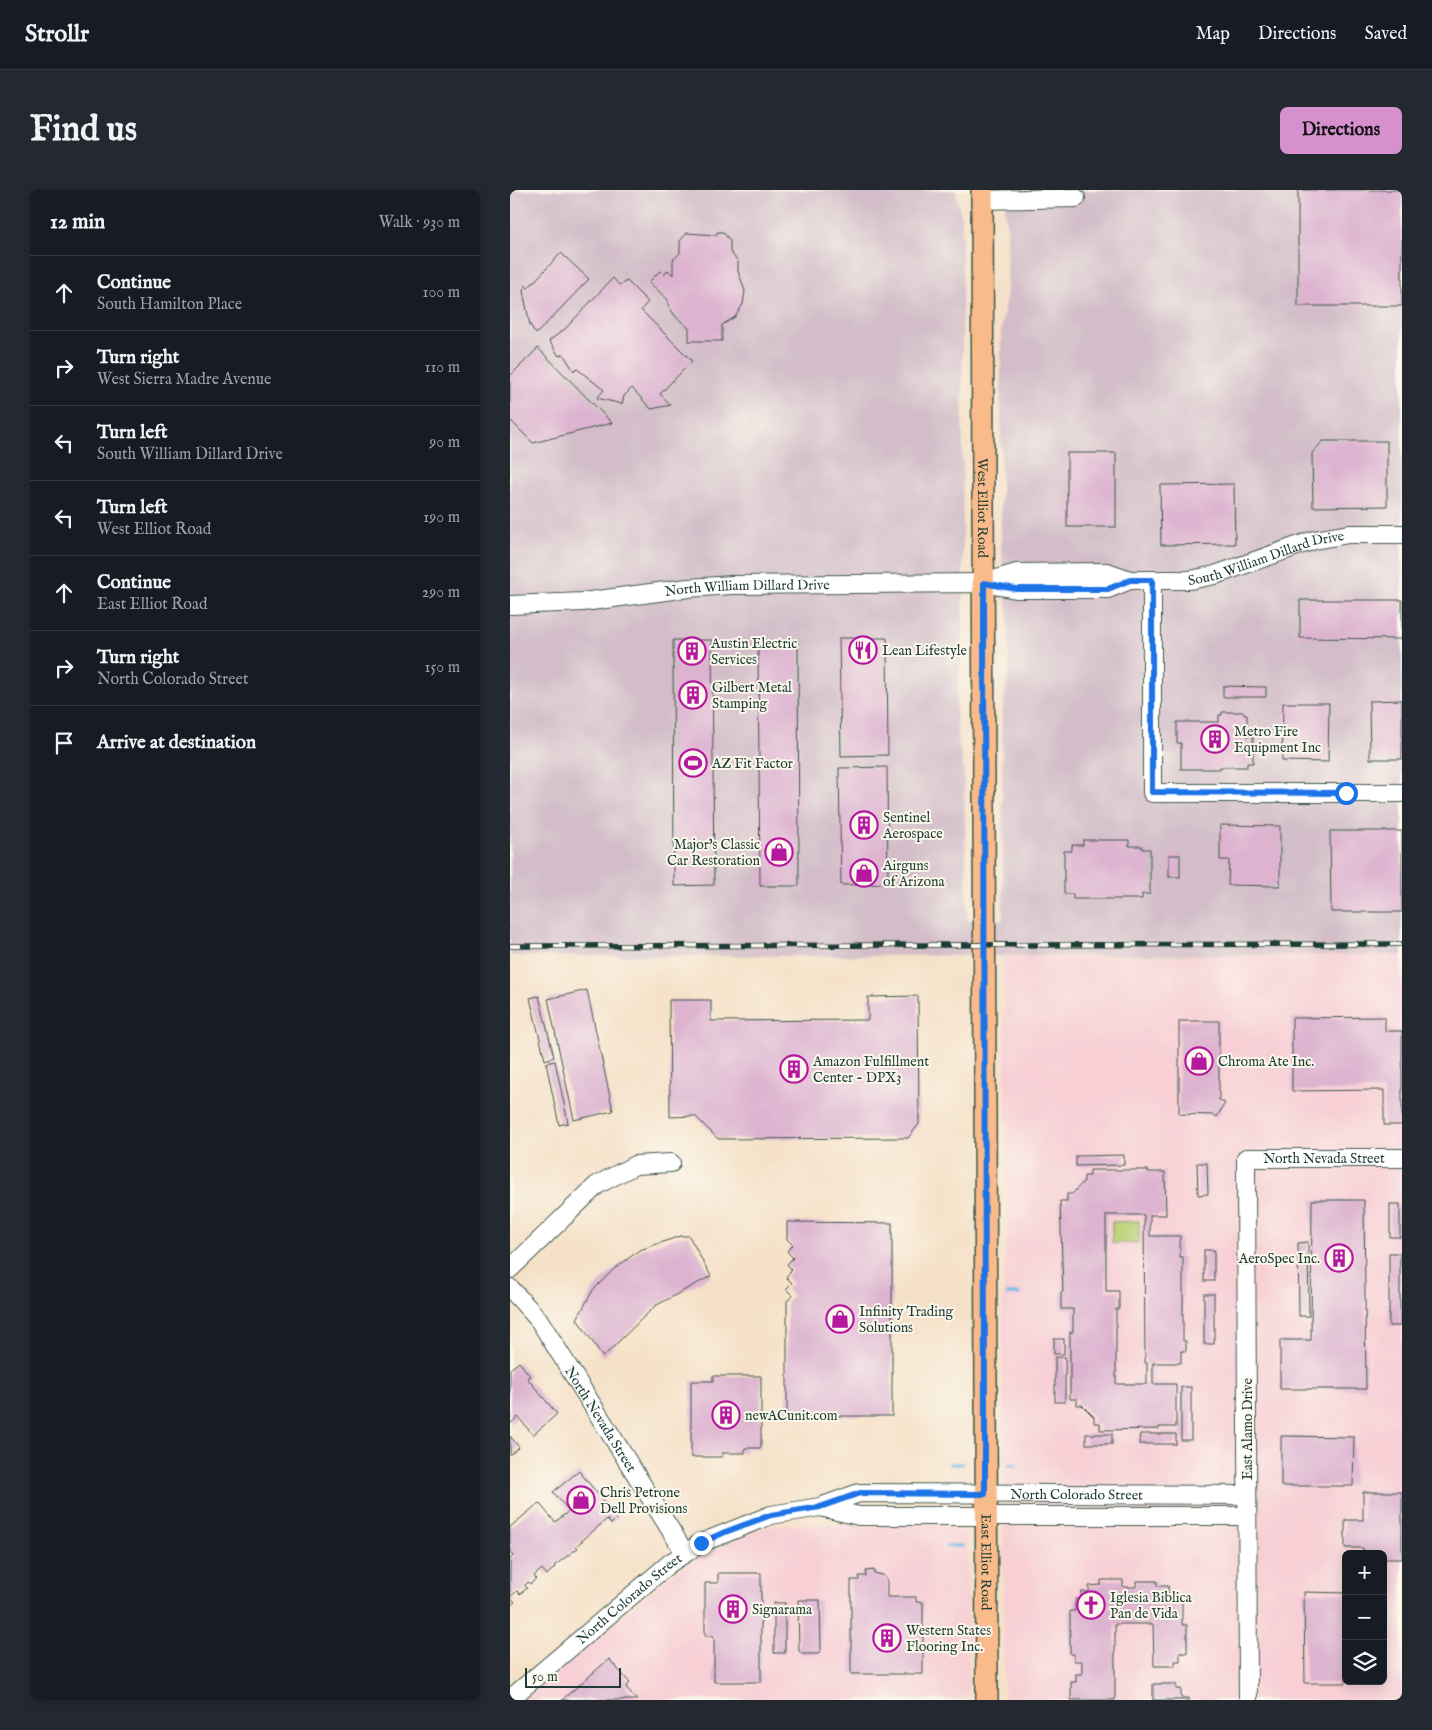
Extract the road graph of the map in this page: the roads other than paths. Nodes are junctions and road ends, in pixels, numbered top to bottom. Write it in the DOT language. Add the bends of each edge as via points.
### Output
graph roads {
  1 [pos="982,195"];
  2 [pos="1076,198"];
  3 [pos="1402,534"];
  4 [pos="1152,580"];
  5 [pos="984,583"];
  6 [pos="510,605"];
  7 [pos="1402,793"];
  8 [pos="984,945"];
  9 [pos="1246,1158"];
  10 [pos="1402,1158"];
  11 [pos="672,1163"];
  12 [pos="510,1270"];
  13 [pos="510,1288"];
  14 [pos="985,1494"];
  15 [pos="1247,1495"];
  16 [pos="820,1507"];
  17 [pos="1247,1516"];
  18 [pos="986,1517"];
  19 [pos="685,1553"];
  20 [pos="510,1699"];
  21 [pos="987,1700"];
  22 [pos="1248,1700"];
  1 -- 2 [label="street"];
  1 -- 5 [label="main road, West Elliot Road"];
  3 -- 4 [label="street, South William Dillard Drive" via="1349,534 1314,540 1215,576"];
  4 -- 5 [label="street, South William Dillard Drive" via="1130,580 1107,572 1016,573"];
  4 -- 7 [label="street" via="1152,792"];
  5 -- 6 [label="street, North William Dillard Drive" via="732,585 583,602"];
  5 -- 8 [label="main road, West Elliot Road"];
  8 -- 14 [label="main road, East Elliot Road"];
  9 -- 10 [label="street, North Nevada Street"];
  9 -- 15 [label="street, East Alamo Drive"];
  11 -- 12 [label="street" via="635,1165 597,1185"];
  13 -- 19 [label="street, North Nevada Street" via="539,1320"];
  14 -- 15 [label="street, North Colorado Street"];
  14 -- 16 [label="street, North Colorado Street" via="860,1493"];
  14 -- 18 [label="main road, East Elliot Road"];
  15 -- 17 [label="street, East Alamo Drive"];
  16 -- 18 [label="street, North Colorado Street" via="860,1516"];
  16 -- 19 [label="street, North Colorado Street" via="771,1515 725,1532"];
  17 -- 18 [label="street, North Colorado Street"];
  17 -- 22 [label="street, East Alamo Drive"];
  18 -- 21 [label="main road, East Elliot Road"];
  19 -- 20 [label="street, North Colorado Street"];
}
